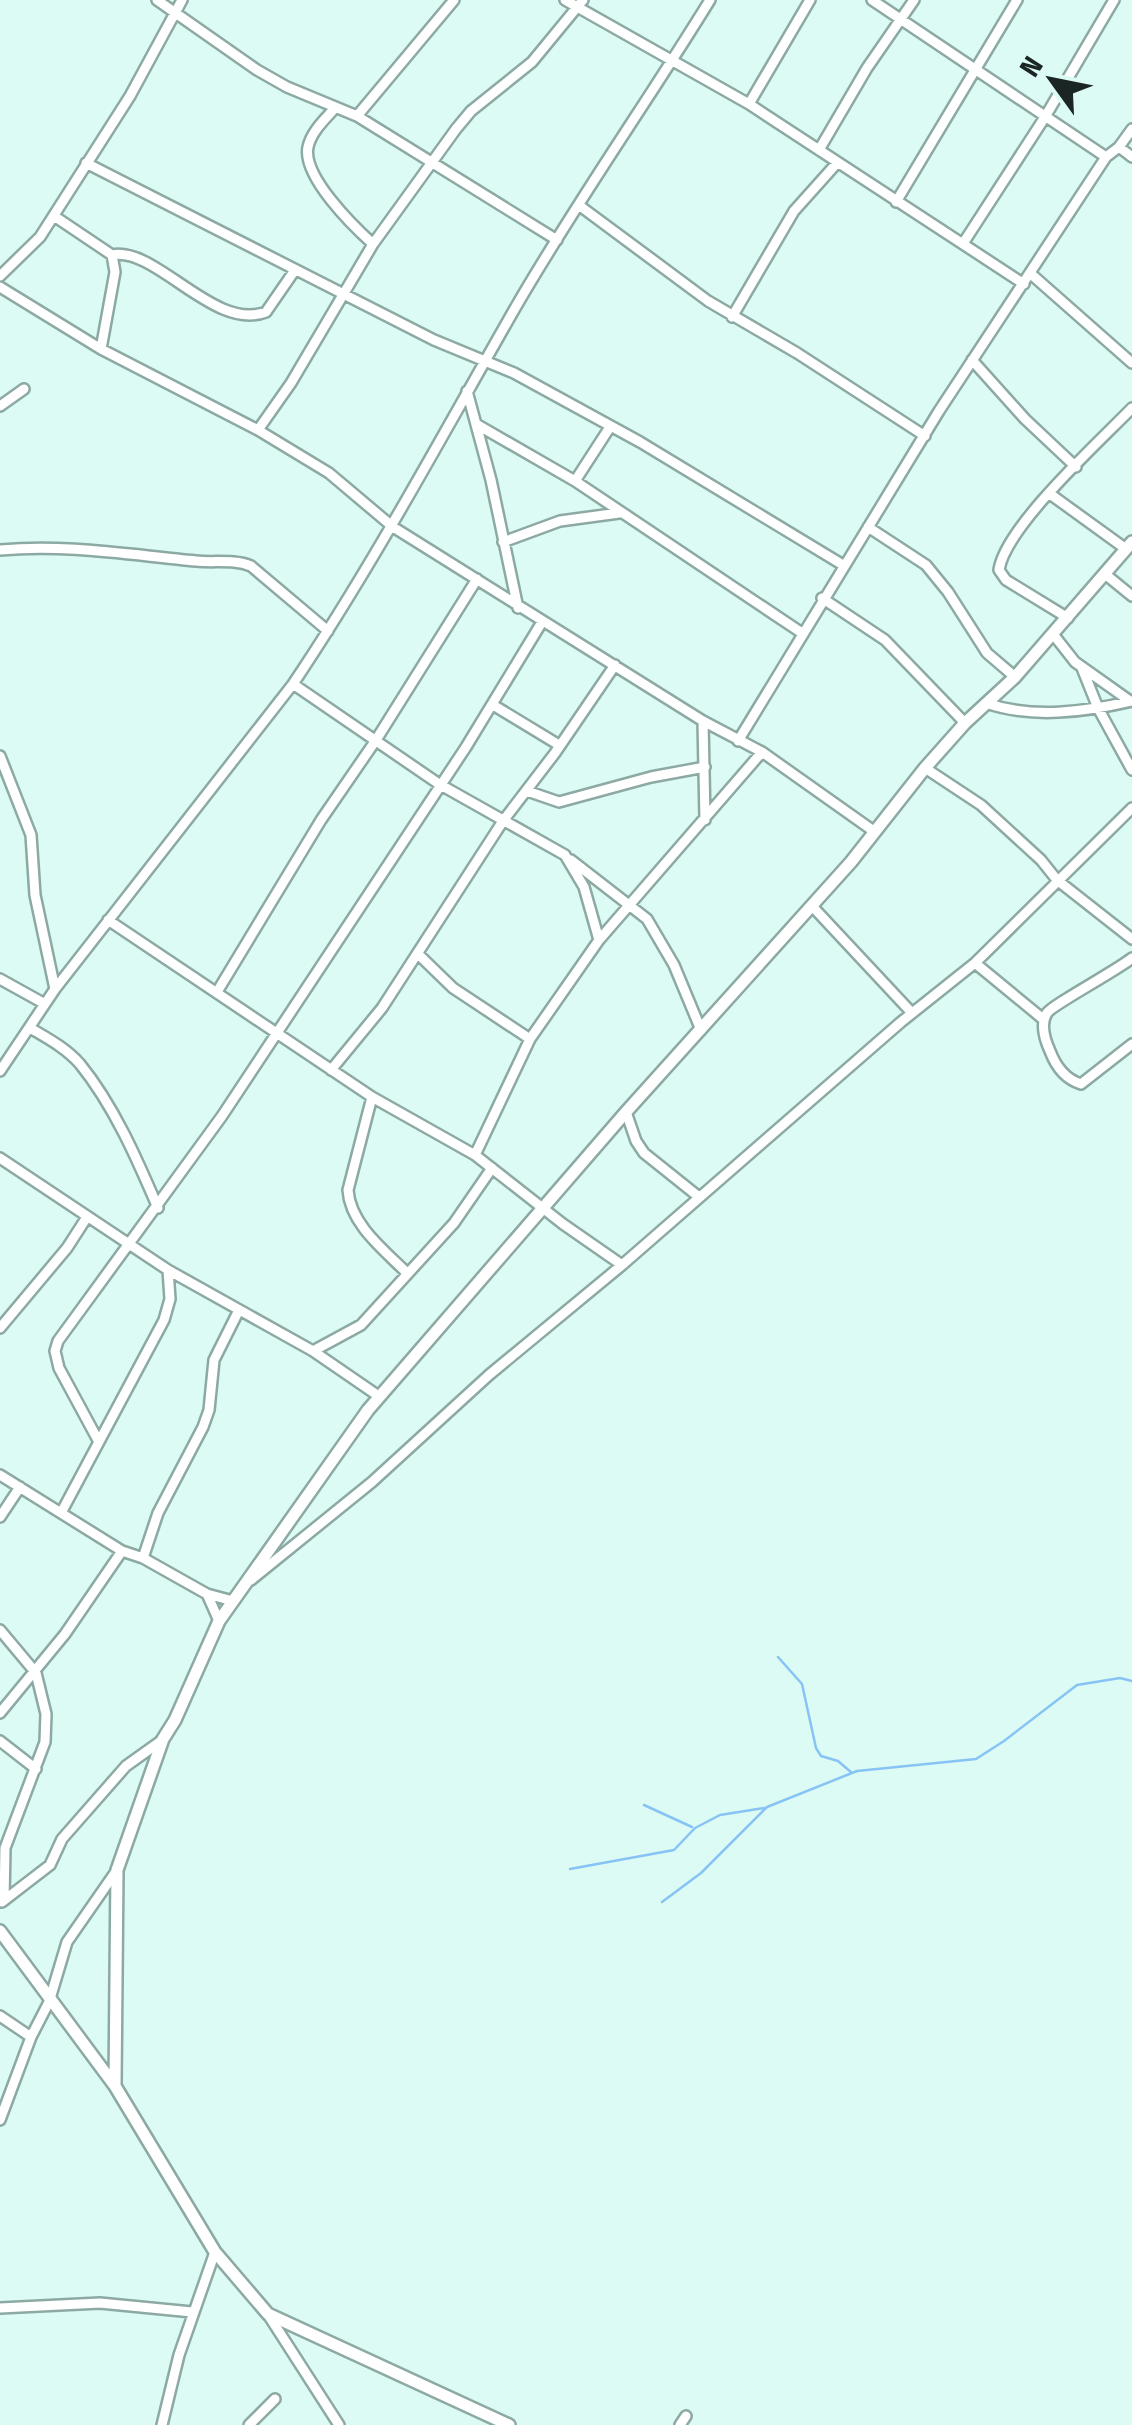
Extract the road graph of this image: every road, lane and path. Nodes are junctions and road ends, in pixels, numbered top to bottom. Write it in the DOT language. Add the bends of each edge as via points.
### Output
graph roads {
  1 [pos="157,0"];
  2 [pos="182,0"];
  3 [pos="454,0"];
  4 [pos="565,0"];
  5 [pos="710,0"];
  6 [pos="810,0"];
  7 [pos="872,0"];
  8 [pos="914,0"];
  9 [pos="1017,0"];
  10 [pos="1114,0"];
  11 [pos="580,4"];
  12 [pos="174,14"];
  13 [pos="902,18"];
  14 [pos="670,61"];
  15 [pos="978,68"];
  16 [pos="749,104"];
  17 [pos="335,108"];
  18 [pos="357,116"];
  19 [pos="1045,117"];
  20 [pos="1132,129"];
  21 [pos="1119,147"];
  22 [pos="819,150"];
  23 [pos="1106,158"];
  24 [pos="1132,158"];
  25 [pos="434,162"];
  26 [pos="86,163"];
  27 [pos="837,163"];
  28 [pos="896,202"];
  29 [pos="580,206"];
  30 [pos="54,216"];
  31 [pos="557,240"];
  32 [pos="964,242"];
  33 [pos="373,244"];
  34 [pos="112,255"];
  35 [pos="295,270"];
  36 [pos="0,276"];
  37 [pos="1027,279"];
  38 [pos="0,287"];
  39 [pos="344,292"];
  40 [pos="732,317"];
  41 [pos="101,350"];
  42 [pos="972,360"];
  43 [pos="486,361"];
  44 [pos="1132,363"];
  45 [pos="24,390"];
  46 [pos="467,390"];
  47 [pos="0,406"];
  48 [pos="1132,408"];
  49 [pos="476,424"];
  50 [pos="610,427"];
  51 [pos="258,430"];
  52 [pos="925,436"];
  53 [pos="1076,467"];
  54 [pos="575,481"];
  55 [pos="1050,494"];
  56 [pos="619,513"];
  57 [pos="393,527"];
  58 [pos="868,527"];
  59 [pos="503,542"];
  60 [pos="1129,546"];
  61 [pos="0,550"];
  62 [pos="844,565"];
  63 [pos="1105,574"];
  64 [pos="477,579"];
  65 [pos="1132,596"];
  66 [pos="822,598"];
  67 [pos="518,608"];
  68 [pos="1068,618"];
  69 [pos="542,622"];
  70 [pos="328,632"];
  71 [pos="802,633"];
  72 [pos="1053,634"];
  73 [pos="615,664"];
  74 [pos="1082,668"];
  75 [pos="1014,678"];
  76 [pos="292,684"];
  77 [pos="1131,701"];
  78 [pos="986,703"];
  79 [pos="493,705"];
  80 [pos="1098,708"];
  81 [pos="702,721"];
  82 [pos="965,723"];
  83 [pos="376,740"];
  84 [pos="738,741"];
  85 [pos="559,745"];
  86 [pos="762,752"];
  87 [pos="0,756"];
  88 [pos="706,766"];
  89 [pos="925,768"];
  90 [pos="1132,770"];
  91 [pos="439,784"];
  92 [pos="527,791"];
  93 [pos="1132,808"];
  94 [pos="705,820"];
  95 [pos="503,821"];
  96 [pos="875,832"];
  97 [pos="565,855"];
  98 [pos="1057,880"];
  99 [pos="630,904"];
  100 [pos="812,906"];
  101 [pos="108,920"];
  102 [pos="1132,938"];
  103 [pos="599,940"];
  104 [pos="418,954"];
  105 [pos="1132,958"];
  106 [pos="975,963"];
  107 [pos="0,980"];
  108 [pos="55,989"];
  109 [pos="218,992"];
  110 [pos="45,1004"];
  111 [pos="912,1013"];
  112 [pos="1044,1019"];
  113 [pos="30,1028"];
  114 [pos="701,1030"];
  115 [pos="276,1033"];
  116 [pos="530,1039"];
  117 [pos="1132,1044"];
  118 [pos="331,1070"];
  119 [pos="0,1071"];
  120 [pos="372,1097"];
  121 [pos="626,1112"];
  122 [pos="475,1156"];
  123 [pos="0,1158"];
  124 [pos="492,1168"];
  125 [pos="699,1197"];
  126 [pos="158,1208"];
  127 [pos="542,1208"];
  128 [pos="87,1217"];
  129 [pos="131,1243"];
  130 [pos="622,1265"];
  131 [pos="168,1270"];
  132 [pos="407,1273"];
  133 [pos="238,1312"];
  134 [pos="0,1328"];
  135 [pos="313,1351"];
  136 [pos="380,1397"];
  137 [pos="98,1442"];
  138 [pos="0,1474"];
  139 [pos="20,1487"];
  140 [pos="62,1514"];
  141 [pos="0,1518"];
  142 [pos="122,1551"];
  143 [pos="143,1558"];
  144 [pos="245,1585"];
  145 [pos="208,1594"];
  146 [pos="232,1600"];
  147 [pos="218,1621"];
  148 [pos="0,1630"];
  149 [pos="36,1672"];
  150 [pos="0,1712"];
  151 [pos="163,1739"];
  152 [pos="0,1742"];
  153 [pos="36,1769"];
  154 [pos="117,1870"];
  155 [pos="2,1902"];
  156 [pos="0,1931"];
  157 [pos="50,2002"];
  158 [pos="0,2016"];
  159 [pos="31,2038"];
  160 [pos="114,2086"];
  161 [pos="0,2120"];
  162 [pos="215,2252"];
  163 [pos="0,2308"];
  164 [pos="192,2312"];
  165 [pos="268,2314"];
  166 [pos="275,2398"];
  167 [pos="162,2425"];
  168 [pos="249,2425"];
  169 [pos="339,2425"];
  170 [pos="509,2425"];
  1 -- 12 [label="street"];
  2 -- 12 [label="street"];
  3 -- 18 [label="street"];
  4 -- 11 [label="street"];
  5 -- 14 [label="street"];
  6 -- 16 [label="street"];
  7 -- 13 [label="street"];
  8 -- 13 [label="street"];
  9 -- 15 [label="street"];
  10 -- 19 [label="street"];
  11 -- 14 [label="street"];
  11 -- 25 [label="street" via="532,62 471,111"];
  12 -- 17 [label="street" via="257,70"];
  12 -- 26 [label="street"];
  13 -- 15 [label="street"];
  13 -- 22 [label="street"];
  14 -- 16 [label="street"];
  14 -- 29 [label="street"];
  15 -- 19 [label="street"];
  15 -- 28 [label="street"];
  16 -- 22 [label="street"];
  17 -- 18 [label="street"];
  17 -- 33 [label="street" via="313,136 309,161 333,202"];
  18 -- 25 [label="street"];
  19 -- 23 [label="street"];
  19 -- 32 [label="street"];
  20 -- 21 [label="street"];
  21 -- 23 [label="street"];
  21 -- 24 [label="street"];
  22 -- 27 [label="street"];
  23 -- 37 [label="street"];
  25 -- 31 [label="street"];
  25 -- 33 [label="street"];
  26 -- 30 [label="street"];
  26 -- 35 [label="street"];
  27 -- 28 [label="street"];
  27 -- 40 [label="street" via="794,211"];
  28 -- 32 [label="street"];
  29 -- 31 [label="street"];
  29 -- 40 [label="street"];
  30 -- 34 [label="street"];
  30 -- 36 [label="street"];
  31 -- 43 [label="street"];
  32 -- 37 [label="street"];
  33 -- 39 [label="street"];
  34 -- 35 [label="street" via="130,255 223,308 248,315 266,312"];
  34 -- 41 [label="street"];
  35 -- 39 [label="street"];
  37 -- 42 [label="street"];
  37 -- 44 [label="street"];
  38 -- 41 [label="street"];
  39 -- 43 [label="street"];
  39 -- 51 [label="street"];
  40 -- 52 [label="street"];
  41 -- 51 [label="street"];
  42 -- 52 [label="street"];
  42 -- 53 [label="street"];
  43 -- 46 [label="street"];
  43 -- 50 [label="street"];
  45 -- 47 [label="street"];
  46 -- 49 [label="street"];
  46 -- 57 [label="street"];
  48 -- 53 [label="street"];
  49 -- 54 [label="street"];
  49 -- 59 [label="street"];
  50 -- 54 [label="street"];
  50 -- 62 [label="street"];
  51 -- 57 [label="street" via="329,474"];
  52 -- 58 [label="street"];
  53 -- 55 [label="street"];
  54 -- 56 [label="street"];
  55 -- 60 [label="street"];
  55 -- 68 [label="street" via="1011,542 999,570"];
  56 -- 59 [label="street" via="560,521"];
  56 -- 71 [label="street"];
  57 -- 64 [label="street"];
  57 -- 70 [label="street"];
  58 -- 62 [label="street"];
  58 -- 75 [label="street" via="926,565 987,652"];
  59 -- 67 [label="street"];
  60 -- 63 [label="street"];
  61 -- 70 [label="street" via="63,547 243,563"];
  62 -- 66 [label="street"];
  63 -- 65 [label="street"];
  63 -- 68 [label="street"];
  64 -- 67 [label="street"];
  64 -- 83 [label="street"];
  66 -- 71 [label="street"];
  66 -- 82 [label="street" via="886,640"];
  67 -- 69 [label="street"];
  68 -- 72 [label="street"];
  69 -- 73 [label="street"];
  69 -- 79 [label="street"];
  70 -- 76 [label="street"];
  71 -- 84 [label="street"];
  72 -- 74 [label="street"];
  72 -- 75 [label="street"];
  73 -- 81 [label="street"];
  73 -- 85 [label="street"];
  74 -- 77 [label="street"];
  74 -- 80 [label="street"];
  75 -- 78 [label="street"];
  76 -- 83 [label="street"];
  76 -- 101 [label="street"];
  77 -- 80 [label="street"];
  78 -- 80 [label="street" via="1022,714"];
  78 -- 82 [label="street"];
  79 -- 85 [label="street"];
  79 -- 91 [label="street"];
  80 -- 90 [label="street"];
  81 -- 84 [label="street"];
  81 -- 88 [label="street"];
  82 -- 89 [label="street"];
  83 -- 91 [label="street"];
  83 -- 109 [label="street"];
  84 -- 86 [label="street"];
  85 -- 92 [label="street"];
  86 -- 94 [label="street"];
  86 -- 96 [label="street"];
  87 -- 108 [label="street" via="31,834 35,895"];
  88 -- 92 [label="street" via="559,802"];
  88 -- 94 [label="street"];
  89 -- 96 [label="street"];
  89 -- 98 [label="street" via="982,805"];
  91 -- 95 [label="street"];
  91 -- 115 [label="street"];
  92 -- 95 [label="street"];
  93 -- 98 [label="street"];
  94 -- 99 [label="street"];
  95 -- 97 [label="street"];
  95 -- 104 [label="street"];
  96 -- 100 [label="street"];
  97 -- 99 [label="street"];
  97 -- 103 [label="street" via="584,887"];
  98 -- 102 [label="street"];
  98 -- 106 [label="street"];
  99 -- 103 [label="street"];
  99 -- 114 [label="street" via="674,964"];
  100 -- 111 [label="street"];
  100 -- 114 [label="street"];
  101 -- 108 [label="street"];
  101 -- 109 [label="street"];
  103 -- 116 [label="street"];
  104 -- 116 [label="street" via="453,988"];
  104 -- 118 [label="street"];
  105 -- 112 [label="street"];
  106 -- 111 [label="street"];
  106 -- 112 [label="street"];
  107 -- 110 [label="street"];
  108 -- 110 [label="street"];
  109 -- 115 [label="street"];
  110 -- 113 [label="street"];
  111 -- 125 [label="street"];
  112 -- 117 [label="street" via="1060,1070 1082,1084"];
  113 -- 119 [label="street"];
  113 -- 126 [label="street" via="79,1064"];
  114 -- 121 [label="street"];
  115 -- 118 [label="street"];
  115 -- 126 [label="street"];
  116 -- 122 [label="street"];
  118 -- 120 [label="street"];
  120 -- 122 [label="street"];
  120 -- 132 [label="street" via="349,1203"];
  121 -- 125 [label="street" via="639,1147"];
  121 -- 127 [label="street"];
  122 -- 124 [label="street"];
  123 -- 128 [label="street"];
  124 -- 127 [label="street"];
  124 -- 132 [label="street" via="454,1224"];
  125 -- 130 [label="street"];
  126 -- 129 [label="street"];
  127 -- 130 [label="street"];
  127 -- 136 [label="street"];
  128 -- 129 [label="street"];
  128 -- 134 [label="street"];
  129 -- 131 [label="street"];
  129 -- 137 [label="street" via="55,1351"];
  130 -- 144 [label="street"];
  131 -- 133 [label="street"];
  131 -- 137 [label="street" via="164,1320"];
  132 -- 135 [label="street" via="360,1325"];
  133 -- 135 [label="street"];
  133 -- 143 [label="street" via="214,1360 204,1427 158,1513"];
  135 -- 136 [label="street"];
  136 -- 144 [label="street"];
  137 -- 140 [label="street"];
  138 -- 139 [label="street"];
  139 -- 140 [label="street"];
  139 -- 141 [label="street"];
  140 -- 142 [label="street"];
  142 -- 143 [label="street"];
  142 -- 149 [label="street"];
  143 -- 145 [label="street"];
  144 -- 146 [label="street"];
  145 -- 146 [label="street"];
  145 -- 147 [label="street"];
  146 -- 147 [label="street"];
  147 -- 151 [label="street"];
  148 -- 149 [label="street"];
  149 -- 150 [label="street"];
  149 -- 153 [label="street" via="46,1714"];
  151 -- 154 [label="street"];
  151 -- 155 [label="street" via="126,1766 62,1838 50,1865"];
  152 -- 153 [label="street"];
  153 -- 155 [label="street" via="5,1848"];
  154 -- 157 [label="street" via="67,1942"];
  154 -- 160 [label="street"];
  156 -- 157 [label="street"];
  157 -- 159 [label="street"];
  157 -- 160 [label="street"];
  158 -- 159 [label="street"];
  159 -- 161 [label="street"];
  160 -- 162 [label="street"];
  162 -- 164 [label="street"];
  162 -- 165 [label="street"];
  163 -- 164 [label="street" via="100,2303"];
  164 -- 167 [label="street"];
  165 -- 169 [label="street"];
  165 -- 170 [label="street"];
  166 -- 168 [label="street"];
}
